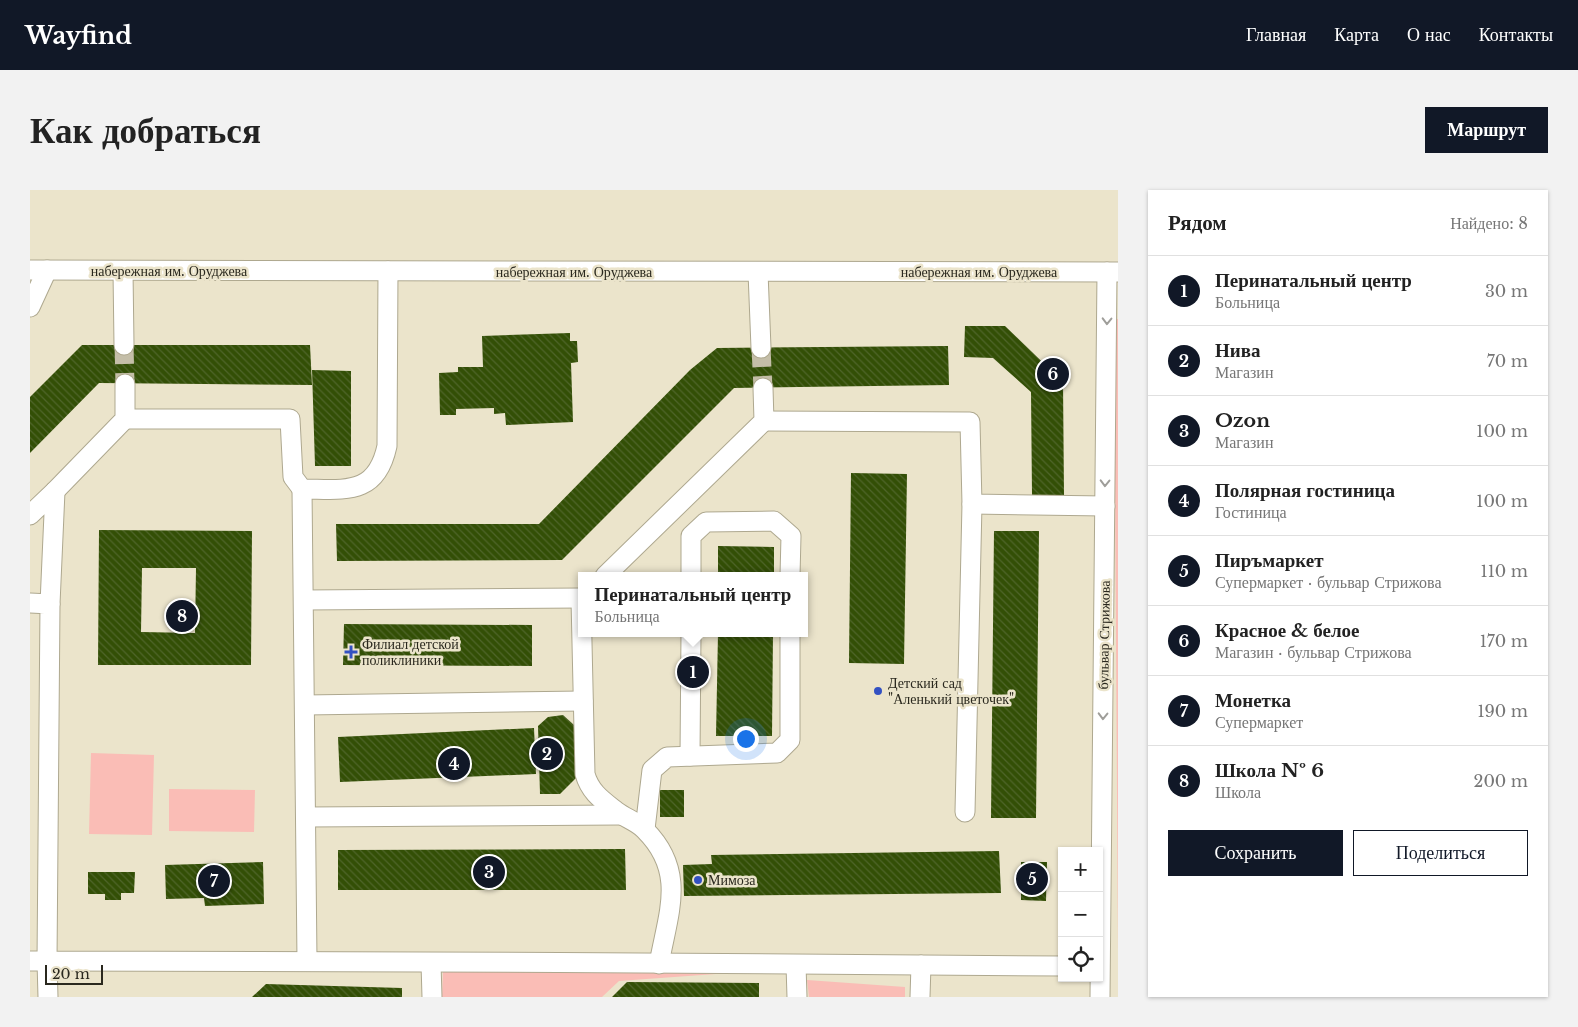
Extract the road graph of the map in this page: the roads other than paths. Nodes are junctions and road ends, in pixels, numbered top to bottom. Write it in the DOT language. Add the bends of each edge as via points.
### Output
graph roads {
  1 [pos="38,270"];
  2 [pos="388,271"];
  3 [pos="123,272"];
  4 [pos="758,272"];
  5 [pos="1113,272"];
  6 [pos="30,306"];
  7 [pos="124,345"];
  8 [pos="761,348"];
  9 [pos="125,384"];
  10 [pos="762,388"];
  11 [pos="125,419"];
  12 [pos="764,421"];
  13 [pos="302,488"];
  14 [pos="55,491"];
  15 [pos="972,504"];
  16 [pos="1105,506"];
  17 [pos="30,515"];
  18 [pos="608,572"];
  19 [pos="691,572"];
  20 [pos="790,572"];
  21 [pos="578,598"];
  22 [pos="304,600"];
  23 [pos="30,603"];
  24 [pos="50,604"];
  25 [pos="582,637"];
  26 [pos="690,637"];
  27 [pos="790,637"];
  28 [pos="583,701"];
  29 [pos="305,705"];
  30 [pos="690,756"];
  31 [pos="965,812"];
  32 [pos="621,815"];
  33 [pos="306,817"];
  34 [pos="645,829"];
  35 [pos="1100,937"];
  36 [pos="307,960"];
  37 [pos="39,961"];
  38 [pos="431,963"];
  39 [pos="659,964"];
  40 [pos="796,965"];
  41 [pos="921,965"];
  42 [pos="1058,966"];
  43 [pos="1100,982"];
  44 [pos="48,997"];
  45 [pos="432,997"];
  46 [pos="797,997"];
  47 [pos="920,997"];
  48 [pos="1100,997"];
  1 -- 3 [label="street, набережная им. Оруджева"];
  1 -- 6 [label="street"];
  2 -- 3 [label="street, набережная им. Оруджева"];
  2 -- 4 [label="street, набережная им. Оруджева"];
  2 -- 13 [label="street" via="387,446 383,464 371,480 350,489"];
  3 -- 7 [label="street"];
  4 -- 5 [label="street, набережная им. Оруджева"];
  4 -- 8 [label="street"];
  5 -- 16 [label="street, бульвар Стрижова, one-way"];
  9 -- 11 [label="street"];
  10 -- 12 [label="street"];
  11 -- 13 [label="street" via="290,419 293,477"];
  11 -- 14 [label="street"];
  12 -- 15 [label="street" via="970,422"];
  12 -- 18 [label="street"];
  13 -- 22 [label="street"];
  14 -- 17 [label="street"];
  14 -- 24 [label="street"];
  15 -- 16 [label="street"];
  15 -- 31 [label="street"];
  16 -- 35 [label="street, бульвар Стрижова, one-way"];
  19 -- 20 [label="street" via="691,536 706,522 774,521 790,536"];
  21 -- 22 [label="street"];
  22 -- 29 [label="street"];
  23 -- 24 [label="street"];
  24 -- 37 [label="street"];
  25 -- 28 [label="street"];
  26 -- 30 [label="street"];
  27 -- 30 [label="street" via="790,740 777,753"];
  28 -- 29 [label="street"];
  28 -- 32 [label="street" via="588,785 596,796"];
  29 -- 33 [label="street"];
  30 -- 34 [label="street" via="667,758 652,770"];
  32 -- 33 [label="street"];
  32 -- 34 [label="street"];
  33 -- 36 [label="street"];
  34 -- 39 [label="street" via="667,858 673,888"];
  36 -- 37 [label="street"];
  36 -- 38 [label="street"];
  37 -- 44 [label="street"];
  38 -- 39 [label="street"];
  38 -- 45 [label="street"];
  39 -- 40 [label="street"];
  40 -- 41 [label="street"];
  40 -- 46 [label="street"];
  41 -- 42 [label="street"];
  41 -- 47 [label="street"];
  43 -- 48 [label="street, бульвар Стрижова"];
}
